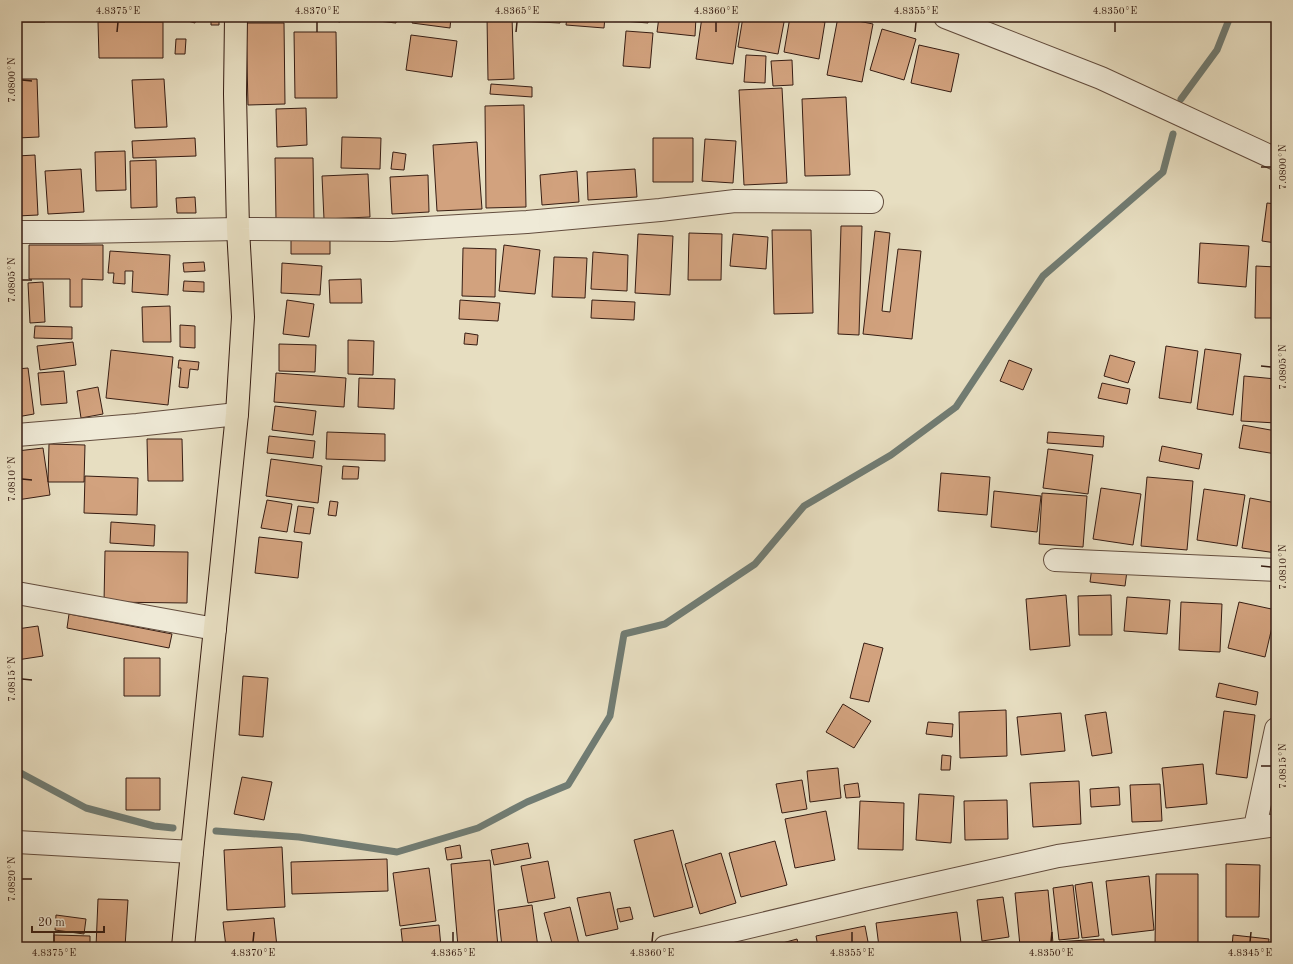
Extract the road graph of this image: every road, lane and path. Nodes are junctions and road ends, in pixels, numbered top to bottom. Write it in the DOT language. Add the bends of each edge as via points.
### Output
graph roads {
  1 [pos="236,17"];
  2 [pos="945,17"];
  3 [pos="1276,160"];
  4 [pos="872,202"];
  5 [pos="238,229"];
  6 [pos="17,232"];
  7 [pos="237,414"];
  8 [pos="17,435"];
  9 [pos="1055,560"];
  10 [pos="1276,570"];
  11 [pos="17,593"];
  12 [pos="215,629"];
  13 [pos="1276,728"];
  14 [pos="1265,826"];
  15 [pos="17,842"];
  16 [pos="192,852"];
  17 [pos="183,947"];
  18 [pos="665,947"];
  1 -- 5 [label="main road"];
  2 -- 3 [label="street" via="1101,78"];
  4 -- 5 [label="street" via="735,201 527,222 392,230"];
  5 -- 6 [label="street"];
  5 -- 7 [label="main road" via="243,317"];
  7 -- 8 [label="street"];
  7 -- 12 [label="main road"];
  9 -- 10 [label="street"];
  11 -- 12 [label="street"];
  12 -- 16 [label="main road"];
  13 -- 14 [label="street"];
  14 -- 18 [label="street" via="1058,856"];
  15 -- 16 [label="street"];
  16 -- 17 [label="main road"];
}
